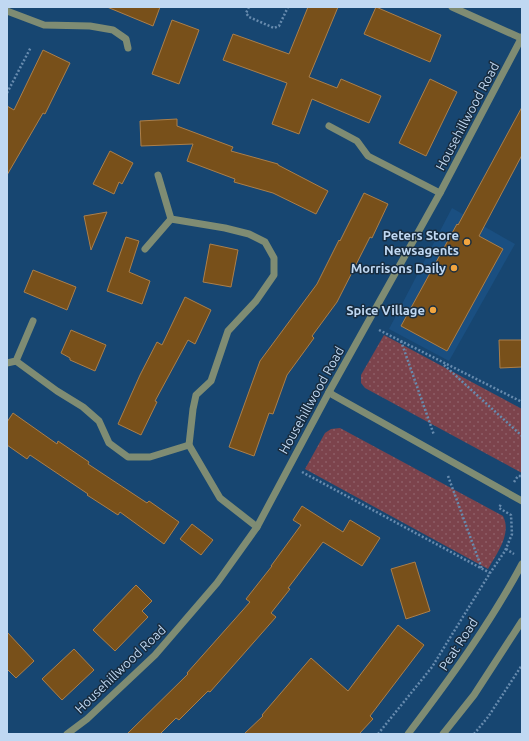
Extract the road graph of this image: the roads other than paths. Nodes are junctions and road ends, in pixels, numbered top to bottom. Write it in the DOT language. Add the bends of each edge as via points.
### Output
graph roads {
  1 [pos="452,7"];
  2 [pos="7,11"];
  3 [pos="522,38"];
  4 [pos="128,48"];
  5 [pos="329,126"];
  6 [pos="158,175"];
  7 [pos="440,193"];
  8 [pos="171,219"];
  9 [pos="145,249"];
  10 [pos="33,321"];
  11 [pos="16,362"];
  12 [pos="7,363"];
  13 [pos="330,392"];
  14 [pos="189,445"];
  15 [pos="522,501"];
  16 [pos="257,527"];
  17 [pos="522,564"];
  18 [pos="522,621"];
  19 [pos="67,734"];
  20 [pos="408,734"];
  21 [pos="443,734"];
  1 -- 3 [label="street"];
  2 -- 4 [label="street" via="44,25 90,26 113,30 126,39"];
  3 -- 7 [label="street, Househillwood Road"];
  5 -- 7 [label="street" via="357,142 368,156"];
  6 -- 8 [label="street"];
  7 -- 13 [label="street, Househillwood Road"];
  8 -- 9 [label="street"];
  8 -- 14 [label="street" via="249,234 265,242 274,258 274,275 256,301 228,331 212,381 196,395"];
  10 -- 11 [label="street"];
  11 -- 12 [label="street"];
  11 -- 14 [label="street" via="84,407 98,421 109,443 128,458 150,457"];
  13 -- 15 [label="street"];
  13 -- 16 [label="street, Househillwood Road"];
  14 -- 16 [label="street" via="220,498"];
  16 -- 19 [label="street, Househillwood Road" via="217,583 155,655 87,719"];
  17 -- 20 [label="street, Peat Road" via="448,681"];
  18 -- 21 [label="street" via="474,694"];
}
